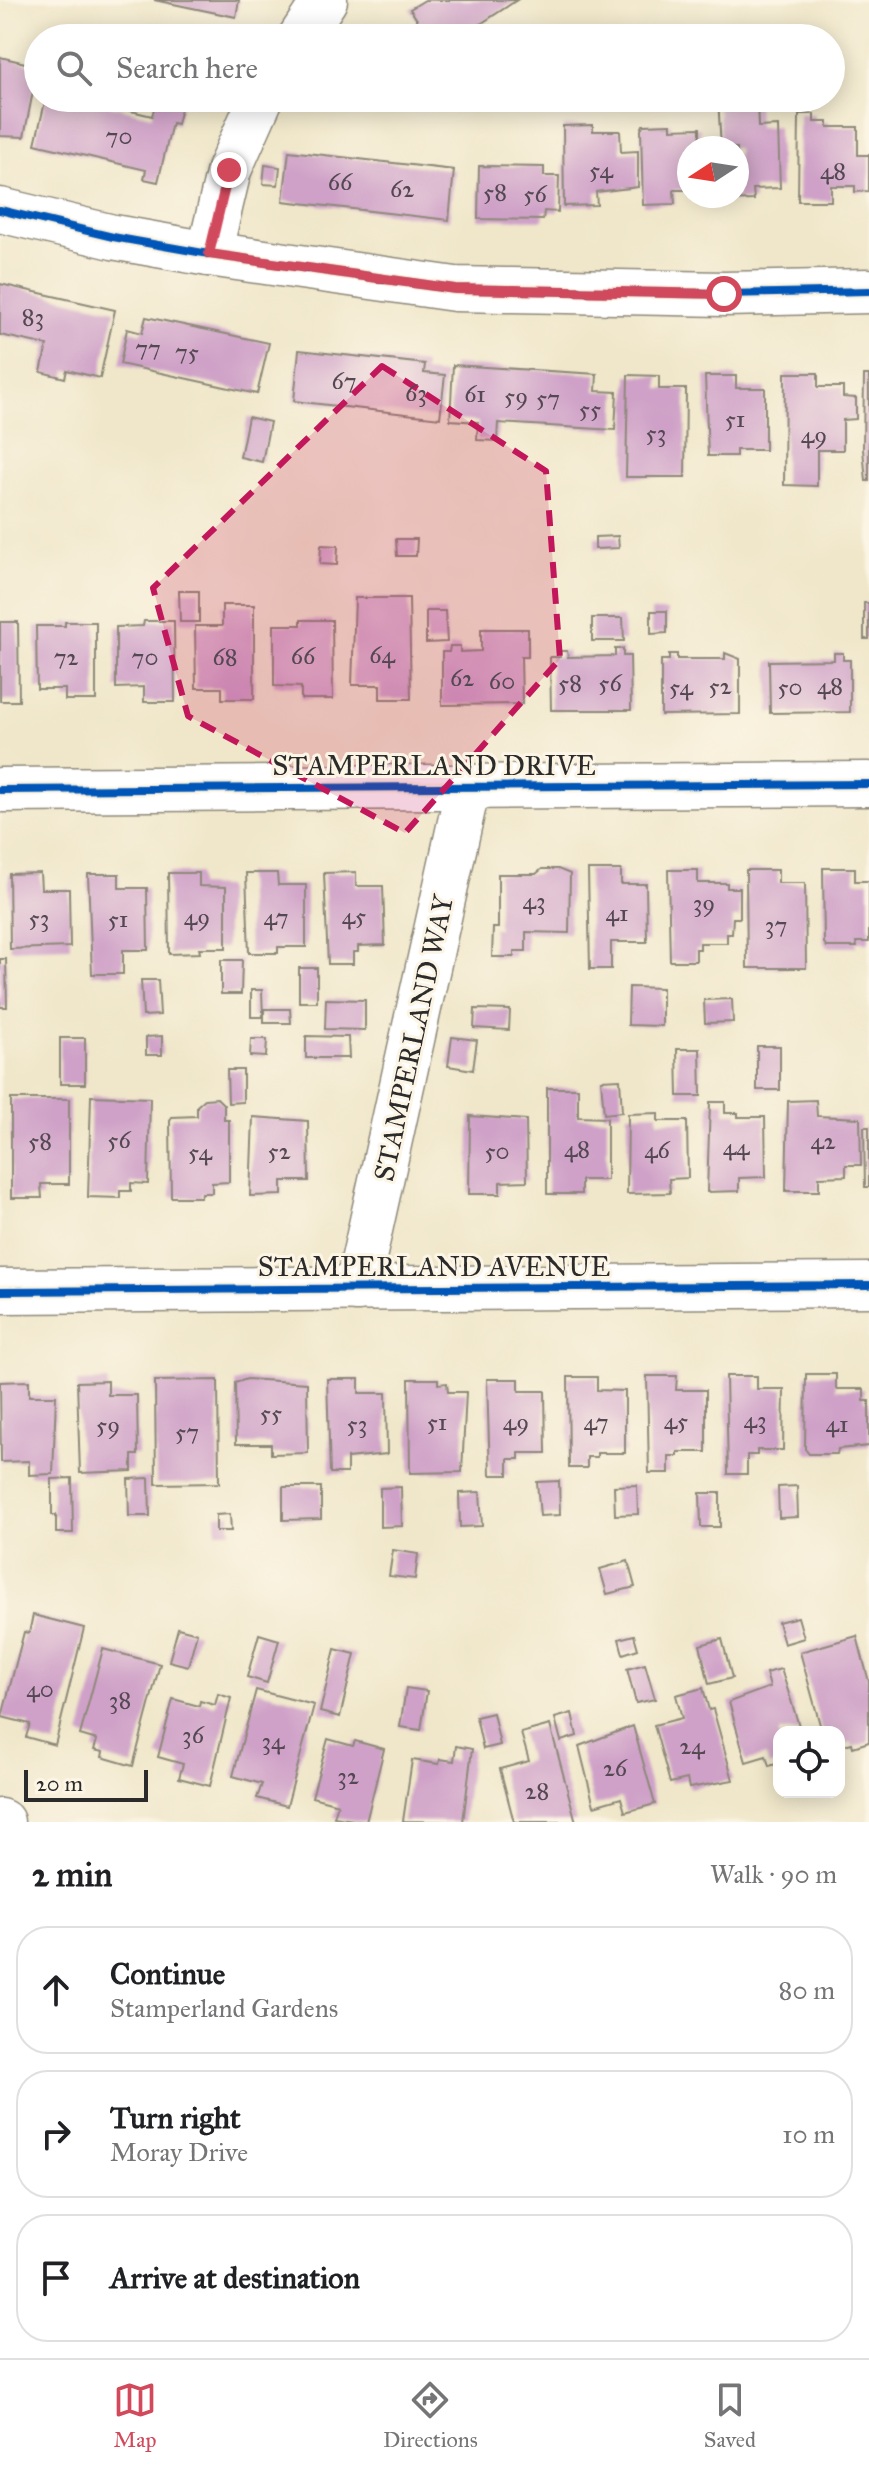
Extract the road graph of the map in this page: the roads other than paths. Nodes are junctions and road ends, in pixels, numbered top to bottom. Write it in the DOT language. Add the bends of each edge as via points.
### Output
graph roads {
  1 [pos="325,0"];
  2 [pos="309,24"];
  3 [pos="255,112"];
  4 [pos="0,210"];
  5 [pos="209,254"];
  6 [pos="869,291"];
  7 [pos="869,784"];
  8 [pos="468,786"];
  9 [pos="0,790"];
  10 [pos="869,1285"];
  11 [pos="357,1289"];
  12 [pos="0,1291"];
  1 -- 2 [label="street"];
  3 -- 5 [label="street" via="229,170"];
  4 -- 5 [label="street"];
  5 -- 6 [label="street" via="455,289"];
  7 -- 8 [label="street, STAMPERLAND DRIVE"];
  8 -- 9 [label="street, STAMPERLAND DRIVE"];
  8 -- 11 [label="street, STAMPERLAND WAY"];
  10 -- 11 [label="street, STAMPERLAND AVENUE"];
  11 -- 12 [label="street, STAMPERLAND AVENUE"];
}
